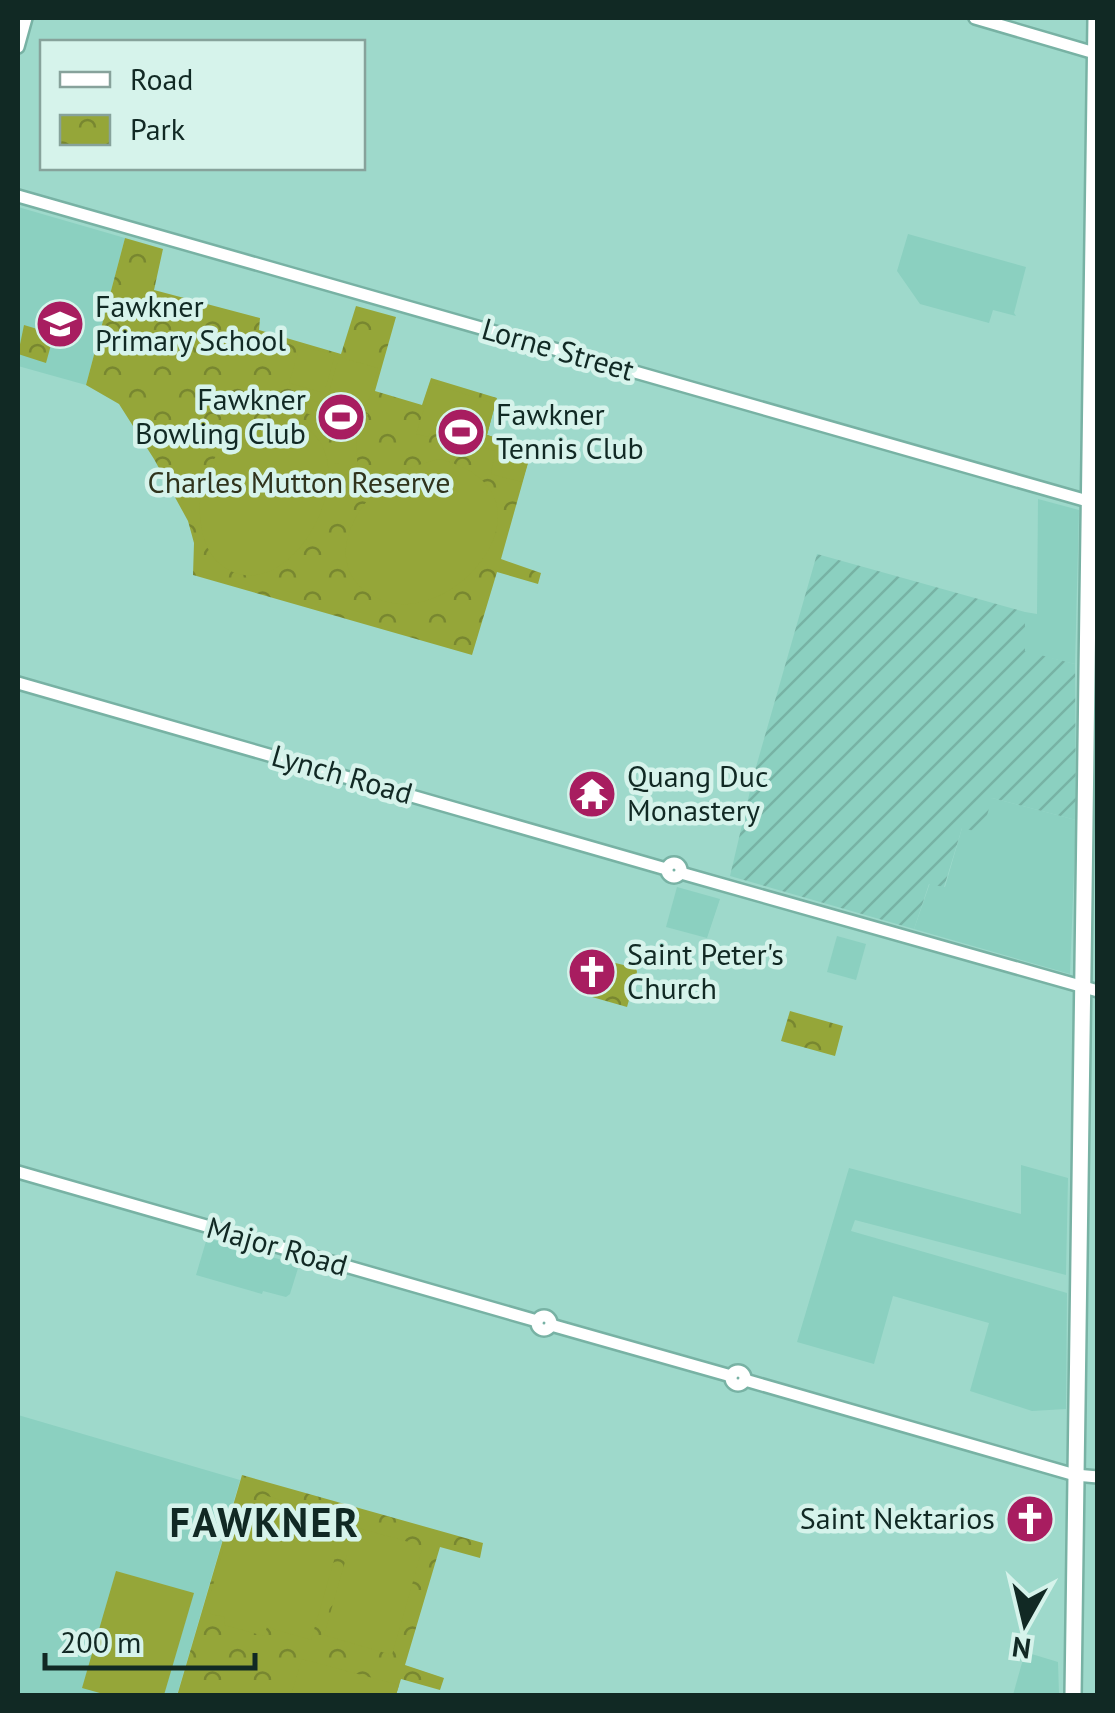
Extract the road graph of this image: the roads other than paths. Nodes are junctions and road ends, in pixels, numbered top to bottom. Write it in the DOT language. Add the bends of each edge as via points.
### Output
graph roads {
  1 [pos="26,18"];
  2 [pos="975,18"];
  3 [pos="1096,18"];
  4 [pos="18,46"];
  5 [pos="1097,53"];
  6 [pos="18,196"];
  7 [pos="1094,503"];
  8 [pos="18,684"];
  9 [pos="1089,989"];
  10 [pos="18,1172"];
  11 [pos="1075,1474"];
  12 [pos="1098,1477"];
  13 [pos="1073,1696"];
  1 -- 4 [label="street"];
  2 -- 5 [label="street"];
  3 -- 5 [label="highway"];
  5 -- 7 [label="highway"];
  6 -- 7 [label="street, Lorne Street"];
  7 -- 9 [label="highway"];
  8 -- 9 [label="street, Lynch Road" via="666,869 672,878 681,873"];
  9 -- 11 [label="highway"];
  10 -- 11 [label="street, Major Road" via="537,1322 545,1316 552,1325 731,1376 737,1386 745,1380"];
  11 -- 12 [label="street"];
  11 -- 13 [label="highway"];
}
